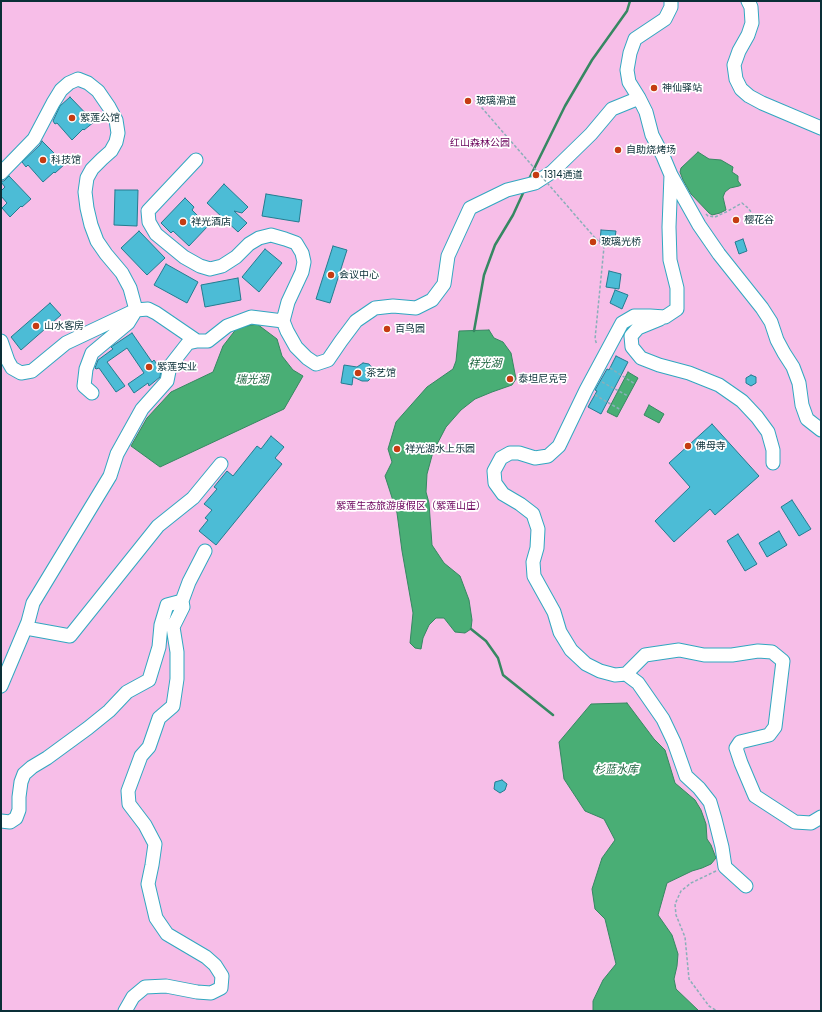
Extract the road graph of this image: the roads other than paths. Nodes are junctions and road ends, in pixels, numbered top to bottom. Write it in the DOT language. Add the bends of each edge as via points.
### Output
graph roads {
  1 [pos="671,1"];
  2 [pos="748,1"];
  3 [pos="639,98"];
  4 [pos="821,128"];
  5 [pos="196,160"];
  6 [pos="1,173"];
  7 [pos="671,175"];
  8 [pos="136,310"];
  9 [pos="666,317"];
  10 [pos="283,321"];
  11 [pos="1,341"];
  12 [pos="197,341"];
  13 [pos="92,393"];
  14 [pos="821,430"];
  15 [pos="773,463"];
  16 [pos="221,464"];
  17 [pos="205,551"];
  18 [pos="182,601"];
  19 [pos="26,628"];
  20 [pos="626,674"];
  21 [pos="1,686"];
  22 [pos="821,817"];
  23 [pos="1,820"];
  24 [pos="746,886"];
  25 [pos="125,1011"];
  1 -- 3 [label="street" via="665,19 635,39 630,53 627,70 629,82"];
  2 -- 4 [label="street" via="752,23 734,65 741,89 762,103"];
  3 -- 7 [label="street" via="652,135"];
  3 -- 10 [label="street" via="612,109 591,134 552,172 535,183 507,190 470,208 448,256 444,284 432,300 416,308 375,308 356,321 328,360 316,364 296,347"];
  5 -- 10 [label="street" via="148,211 149,222 156,234 184,257 210,269 222,266 259,238 271,235 296,243 304,262"];
  6 -- 8 [label="street" via="34,139 61,90 69,83 78,79 88,82 98,91 116,120 118,133 111,152 92,169 87,178 87,208 97,241 122,273 130,288"];
  7 -- 9 [label="street" via="670,260 677,288 677,309"];
  7 -- 14 [label="street" via="699,225 771,322 777,340 799,383 807,419"];
  8 -- 11 [label="street" via="66,343 32,371 21,373 12,368"];
  8 -- 12 [label="street" via="152,311"];
  8 -- 13 [label="street" via="128,323 92,353 86,369 84,386"];
  9 -- 15 [label="street" via="638,328 631,336 632,347 641,358 718,385 742,401 768,432 773,450"];
  9 -- 20 [label="street" via="634,316 622,323 559,446 548,456 536,458 510,453 501,458 494,471 495,483 503,494 533,514 538,529 537,548 532,562 534,576 571,650 586,664 600,671 615,675"];
  10 -- 12 [label="street" via="251,317 227,326 208,341"];
  12 -- 19 [label="street" via="188,343 170,366 168,381 142,409 117,454 110,476 33,603"];
  16 -- 19 [label="street" via="193,498 158,526 70,636"];
  17 -- 18 [label="street"];
  18 -- 23 [label="street" via="167,605 161,625 159,647 149,680 127,692 88,728 24,774 16,818 10,822"];
  18 -- 25 [label="street" via="183,607 173,627 177,652 173,706 159,718 149,747 141,756 128,791 129,804 146,825 155,844 148,884 156,918 167,934 215,965 222,976 221,988 211,993 166,986 145,987 133,997"];
  19 -- 21 [label="street"];
  20 -- 22 [label="street" via="645,655 679,650 704,656 772,652 783,661 775,727 769,734 740,742 736,748 755,796 795,822 811,823"];
  20 -- 24 [label="street" via="638,683 663,719 686,776 710,802 725,867"];
}
